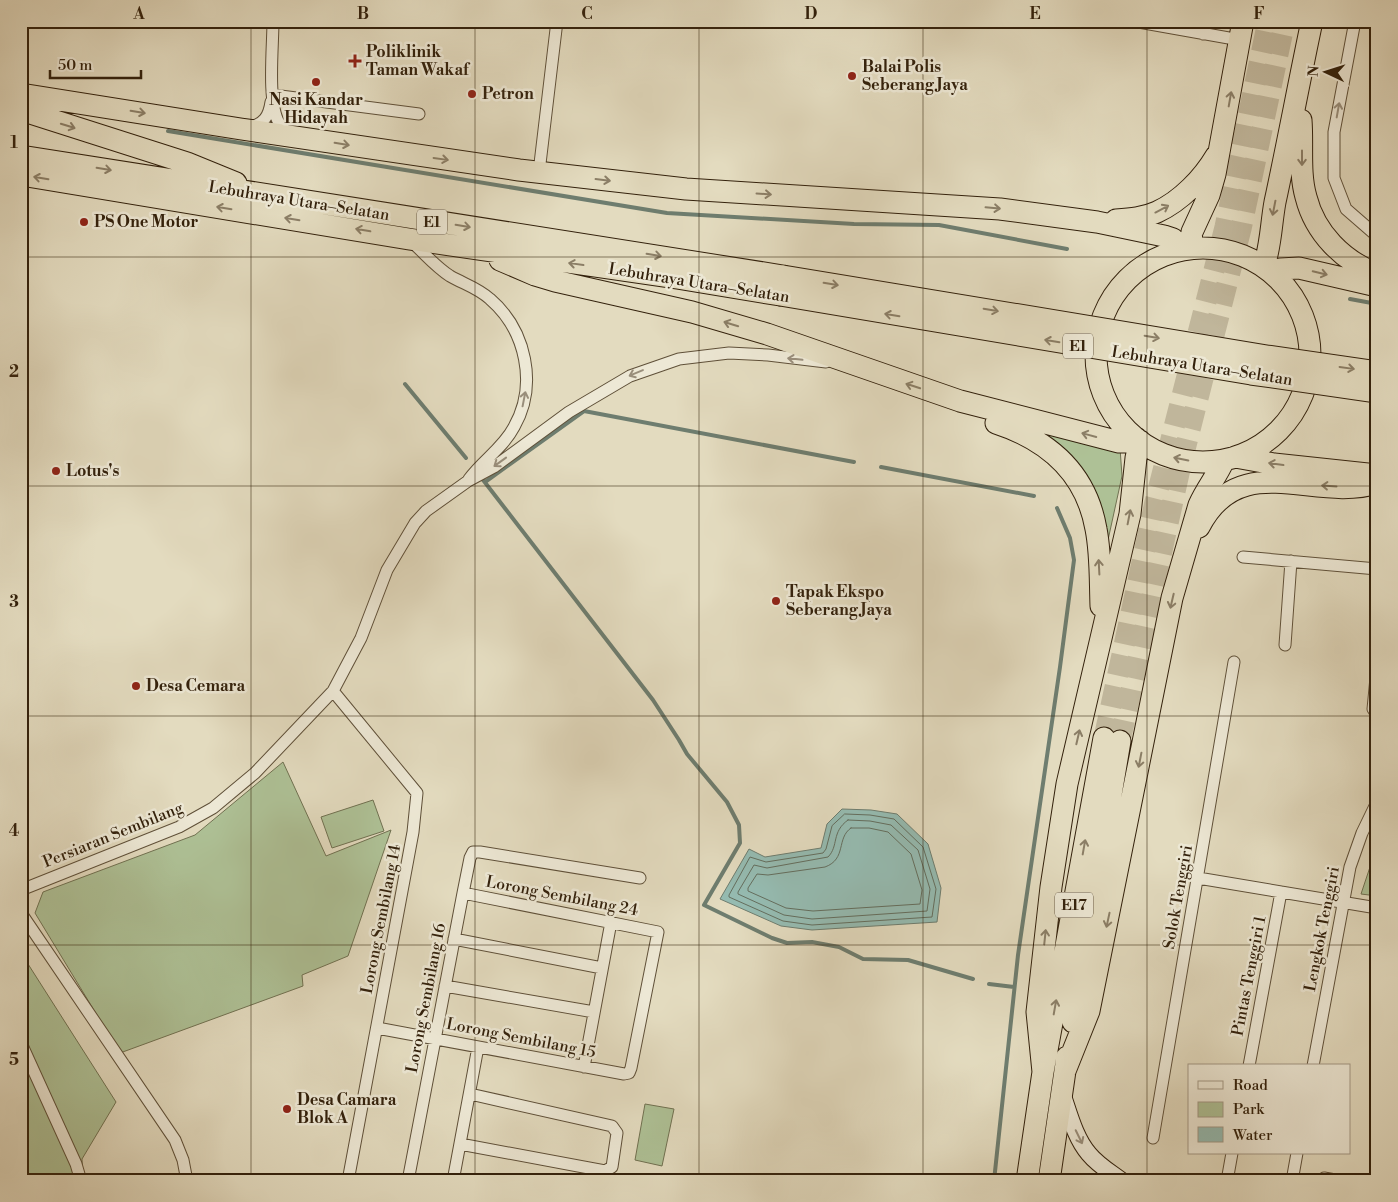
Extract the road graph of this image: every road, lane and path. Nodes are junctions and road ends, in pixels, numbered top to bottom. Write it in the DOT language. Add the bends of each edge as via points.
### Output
graph roads {
  1 [pos="273,21"];
  2 [pos="557,21"];
  3 [pos="1134,21"];
  4 [pos="1205,21"];
  5 [pos="1312,21"];
  6 [pos="1355,21"];
  7 [pos="1242,31"];
  8 [pos="1202,34"];
  9 [pos="1298,92"];
  10 [pos="21,94"];
  11 [pos="272,95"];
  12 [pos="21,110"];
  13 [pos="419,114"];
  14 [pos="241,129"];
  15 [pos="294,137"];
  16 [pos="1221,147"];
  17 [pos="21,156"];
  18 [pos="539,172"];
  19 [pos="21,175"];
  20 [pos="259,194"];
  21 [pos="1097,222"];
  22 [pos="1377,236"];
  23 [pos="409,239"];
  24 [pos="1186,249"];
  25 [pos="482,250"];
  26 [pos="1268,270"];
  27 [pos="1377,274"];
  28 [pos="782,286"];
  29 [pos="1377,286"];
  30 [pos="844,361"];
  31 [pos="1377,372"];
  32 [pos="1377,392"];
  33 [pos="960,401"];
  34 [pos="1138,439"];
  35 [pos="1229,458"];
  36 [pos="1377,475"];
  37 [pos="468,480"];
  38 [pos="1377,483"];
  39 [pos="1186,554"];
  40 [pos="1243,556"];
  41 [pos="1291,561"];
  42 [pos="1377,569"];
  43 [pos="1103,633"];
  44 [pos="1285,645"];
  45 [pos="1234,662"];
  46 [pos="1377,667"];
  47 [pos="333,691"];
  48 [pos="1377,715"];
  49 [pos="1377,802"];
  50 [pos="640,878"];
  51 [pos="1198,878"];
  52 [pos="21,890"];
  53 [pos="1281,892"];
  54 [pos="462,893"];
  55 [pos="1343,902"];
  56 [pos="1377,908"];
  57 [pos="21,913"];
  58 [pos="611,922"];
  59 [pos="454,940"];
  60 [pos="602,968"];
  61 [pos="445,986"];
  62 [pos="594,1012"];
  63 [pos="377,1028"];
  64 [pos="435,1039"];
  65 [pos="21,1043"];
  66 [pos="478,1047"];
  67 [pos="1248,1064"];
  68 [pos="1313,1064"];
  69 [pos="584,1067"];
  70 [pos="1043,1072"];
  71 [pos="629,1073"];
  72 [pos="1063,1081"];
  73 [pos="470,1094"];
  74 [pos="1153,1138"];
  75 [pos="460,1144"];
  76 [pos="1232,1154"];
  77 [pos="1297,1154"];
  78 [pos="1324,1178"];
  79 [pos="81,1181"];
  80 [pos="187,1181"];
  81 [pos="348,1181"];
  82 [pos="408,1181"];
  83 [pos="453,1181"];
  84 [pos="1027,1181"];
  85 [pos="1049,1181"];
  86 [pos="1122,1181"];
  87 [pos="1227,1181"];
  88 [pos="1292,1181"];
  89 [pos="1340,1181"];
  1 -- 11 [label="street"];
  2 -- 18 [label="street"];
  3 -- 8 [label="street"];
  4 -- 8 [label="street"];
  5 -- 9 [label="highway"];
  22 -- 6 [label="street, one-way" via="1346,209 1334,178 1334,132"];
  7 -- 8 [label="street"];
  16 -- 7 [label="highway, one-way"];
  9 -- 26 [label="highway, one-way" via="1274,210"];
  9 -- 27 [label="highway, one-way" via="1304,185 1310,209 1338,251 1358,266"];
  10 -- 14 [label="highway, one-way"];
  11 -- 13 [label="street"];
  11 -- 14 [label="street" via="264,120 256,126"];
  11 -- 15 [label="street" via="279,124"];
  12 -- 20 [label="highway, one-way" via="187,162"];
  14 -- 15 [label="highway"];
  15 -- 18 [label="highway, one-way"];
  21 -- 16 [label="highway, one-way" via="1145,216 1166,207 1199,178"];
  16 -- 24 [label="highway" via="1209,195"];
  17 -- 20 [label="highway, Lebuhraya Utara–Selatan / E1, one-way"];
  18 -- 21 [label="highway, one-way" via="695,189 1000,209"];
  23 -- 19 [label="highway, Lebuhraya Utara–Selatan / E1, one-way"];
  20 -- 28 [label="highway, Lebuhraya Utara–Selatan / E1, one-way"];
  21 -- 24 [label="highway" via="1164,236"];
  23 -- 25 [label="highway, Lebuhraya Utara–Selatan / E1"];
  37 -- 23 [label="street, one-way" via="506,440 520,416 526,387 525,358 517,334 498,306 446,272"];
  24 -- 26 [label="highway" via="1228,250"];
  24 -- 34 [label="highway" via="1154,260 1130,277 1111,301 1100,329 1097,359 1102,389 1116,416"];
  28 -- 25 [label="highway, Lebuhraya Utara–Selatan / E1, one-way" via="678,278"];
  30 -- 25 [label="highway, one-way" via="692,312 535,275"];
  26 -- 29 [label="highway, one-way" via="1299,268"];
  26 -- 35 [label="highway" via="1290,292 1302,314 1309,345 1308,376 1297,406 1278,431 1258,446"];
  28 -- 31 [label="highway, Lebuhraya Utara–Selatan / E1, one-way, bridge"];
  32 -- 28 [label="highway, Lebuhraya Utara–Selatan / E1, one-way, bridge" via="1251,374"];
  33 -- 30 [label="highway, one-way"];
  30 -- 37 [label="street, one-way" via="822,362 729,353 699,355 661,364 595,395 494,466"];
  34 -- 33 [label="highway, one-way" via="1119,442"];
  43 -- 33 [label="highway, one-way" via="1096,528 1080,486 1063,462 1040,442 976,414"];
  35 -- 34 [label="highway, one-way" via="1198,462 1174,458"];
  43 -- 34 [label="highway, one-way" via="1130,514"];
  36 -- 35 [label="highway, one-way"];
  35 -- 39 [label="highway" via="1199,505"];
  37 -- 47 [label="street, Persiaran Sembilang" via="415,523 387,570 361,638"];
  38 -- 39 [label="highway, one-way" via="1353,488 1261,482 1241,487 1221,499 1209,512"];
  39 -- 72 [label="highway, one-way" via="1172,598 1089,1012"];
  40 -- 41 [label="street"];
  41 -- 42 [label="street"];
  41 -- 44 [label="street"];
  70 -- 43 [label="highway, one-way" via="1037,1012 1051,887 1067,784"];
  45 -- 51 [label="street, Solok Tenggiri"];
  46 -- 48 [label="street" via="1373,709"];
  47 -- 52 [label="street, Persiaran Sembilang" via="255,773 213,808 179,828"];
  47 -- 63 [label="street, Lorong Sembilang 14" via="417,793 413,832"];
  49 -- 55 [label="street, Lengkok Tenggiri" via="1350,867"];
  50 -- 54 [label="street, Lorong Sembilang 16" via="473,852"];
  51 -- 53 [label="street"];
  51 -- 74 [label="street, Solok Tenggiri"];
  53 -- 55 [label="street"];
  53 -- 67 [label="street, Pintas Tenggiri 1"];
  54 -- 58 [label="street, Lorong Sembilang 24"];
  54 -- 59 [label="street, Lorong Sembilang 16"];
  55 -- 56 [label="street"];
  55 -- 68 [label="street, Lengkok Tenggiri"];
  57 -- 80 [label="street" via="174,1140 183,1160"];
  58 -- 60 [label="street"];
  58 -- 71 [label="street, Lorong Sembilang 24" via="656,931 659,936"];
  59 -- 60 [label="street"];
  59 -- 61 [label="street, Lorong Sembilang 16"];
  60 -- 62 [label="street"];
  61 -- 62 [label="street"];
  61 -- 64 [label="street, Lorong Sembilang 16"];
  62 -- 69 [label="street"];
  63 -- 64 [label="street, Lorong Sembilang 15"];
  63 -- 81 [label="street, Lorong Sembilang 14"];
  64 -- 66 [label="street, Lorong Sembilang 15"];
  64 -- 82 [label="street, Lorong Sembilang 16"];
  65 -- 79 [label="street"];
  66 -- 69 [label="street, Lorong Sembilang 15"];
  66 -- 73 [label="street"];
  69 -- 71 [label="street, Lorong Sembilang 15"];
  70 -- 72 [label="highway, E17, one-way" via="1112,740"];
  70 -- 84 [label="highway, E17"];
  72 -- 85 [label="highway, E17"];
  72 -- 86 [label="street, one-way" via="1077,1136 1087,1152"];
  73 -- 75 [label="street"];
  73 -- 75 [label="street" via="612,1126 617,1133 612,1167 605,1171"];
  75 -- 83 [label="street"];
  76 -- 87 [label="street"];
  77 -- 88 [label="street"];
  78 -- 89 [label="street"];
}
